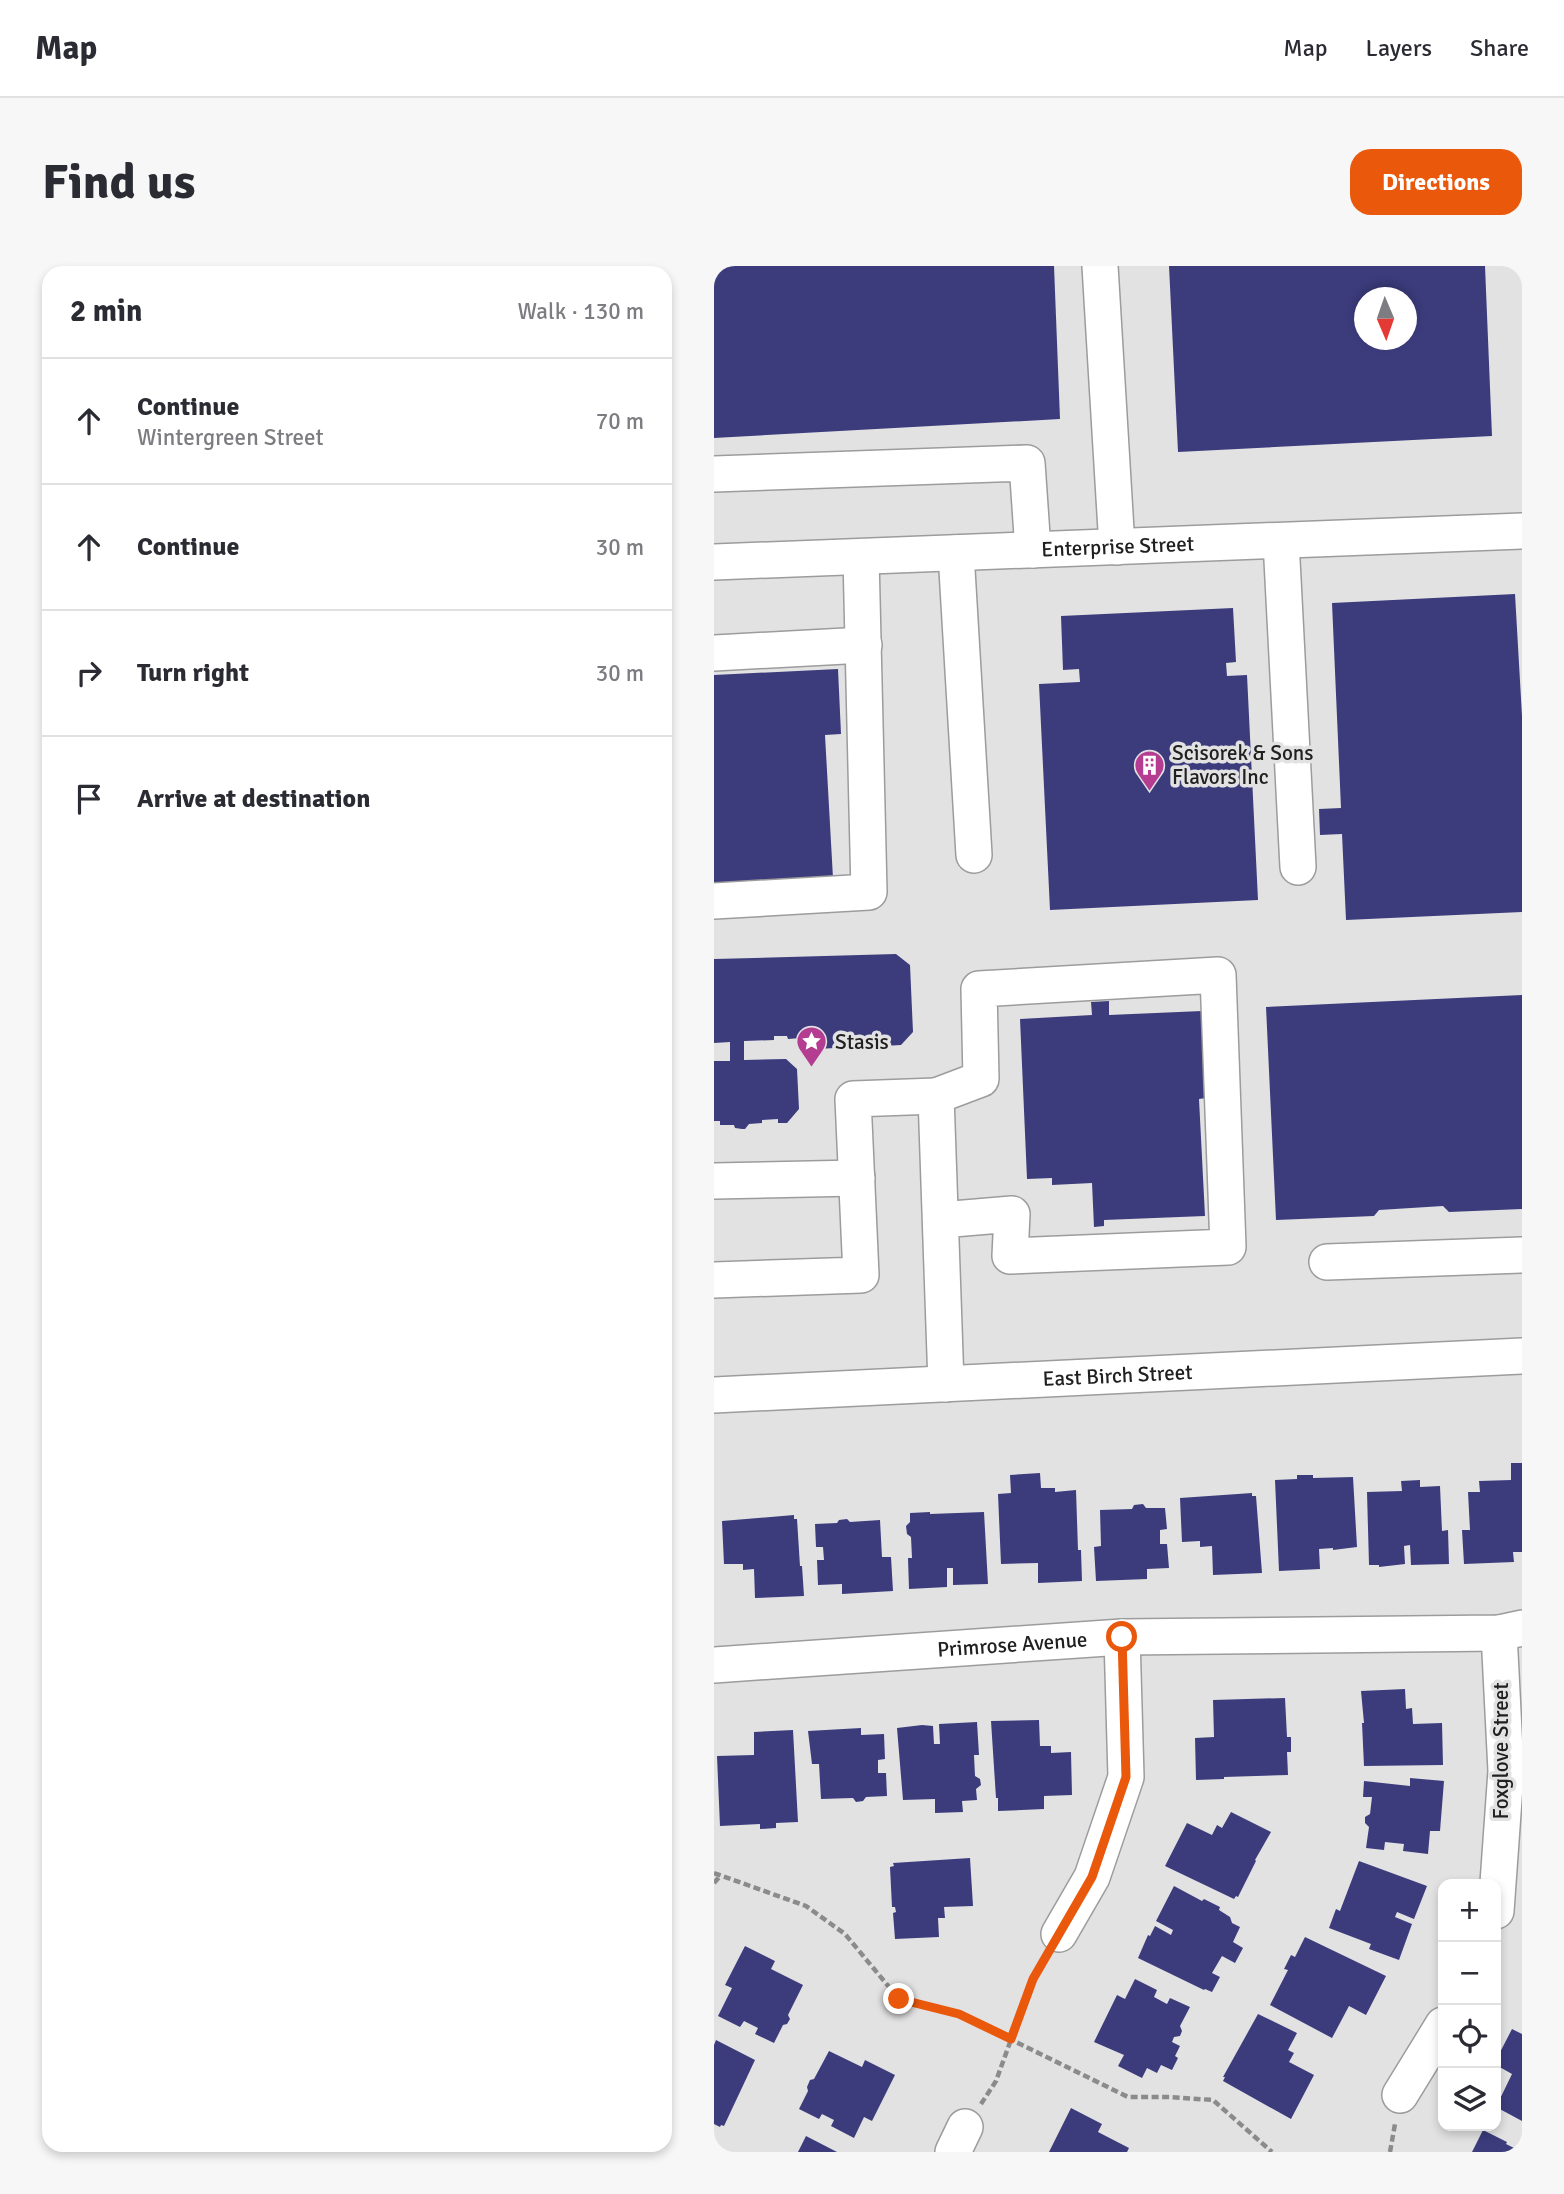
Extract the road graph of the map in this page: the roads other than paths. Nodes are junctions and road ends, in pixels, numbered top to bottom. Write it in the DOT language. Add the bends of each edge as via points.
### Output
graph roads {
  1 [pos="1100,266"];
  2 [pos="714,474"];
  3 [pos="1522,531"];
  4 [pos="1281,541"];
  5 [pos="1117,547"];
  6 [pos="1033,550"];
  7 [pos="956,553"];
  8 [pos="861,557"];
  9 [pos="714,562"];
  10 [pos="864,645"];
  11 [pos="714,653"];
  12 [pos="974,855"];
  13 [pos="1298,867"];
  14 [pos="714,901"];
  15 [pos="936,1097"];
  16 [pos="857,1178"];
  17 [pos="714,1181"];
  18 [pos="941,1220"];
  19 [pos="1522,1255"];
  20 [pos="1327,1262"];
  21 [pos="714,1280"];
  22 [pos="1522,1356"];
  23 [pos="946,1384"];
  24 [pos="714,1395"];
  25 [pos="1510,1630"];
  26 [pos="1122,1637"];
  27 [pos="714,1665"];
  28 [pos="1498,1879"];
  29 [pos="1059,1934"];
  30 [pos="1438,2033"];
  31 [pos="1399,2095"];
  1 -- 5 [label="street"];
  2 -- 6 [label="street" via="1027,463"];
  3 -- 4 [label="street, Enterprise Street"];
  4 -- 5 [label="street, Enterprise Street"];
  4 -- 13 [label="street"];
  5 -- 6 [label="street, Enterprise Street"];
  6 -- 7 [label="street, Enterprise Street"];
  7 -- 8 [label="street, Enterprise Street"];
  7 -- 12 [label="street"];
  8 -- 9 [label="street, Enterprise Street"];
  8 -- 10 [label="street"];
  10 -- 11 [label="street"];
  10 -- 14 [label="street" via="869,892"];
  15 -- 16 [label="street" via="853,1099"];
  15 -- 18 [label="street"];
  15 -- 18 [label="street" via="981,1079 979,989 1218,975 1228,1247 1010,1255 1012,1214"];
  16 -- 17 [label="street"];
  16 -- 21 [label="street" via="862,1275"];
  18 -- 23 [label="street"];
  19 -- 20 [label="street"];
  22 -- 23 [label="street, East Birch Street"];
  23 -- 24 [label="street, East Birch Street"];
  25 -- 26 [label="street, Primrose Avenue"];
  25 -- 28 [label="street, Foxglove Street"];
  26 -- 27 [label="street, Primrose Avenue"];
  26 -- 29 [label="street" via="1126,1777 1092,1877"];
  30 -- 31 [label="street"];
}
